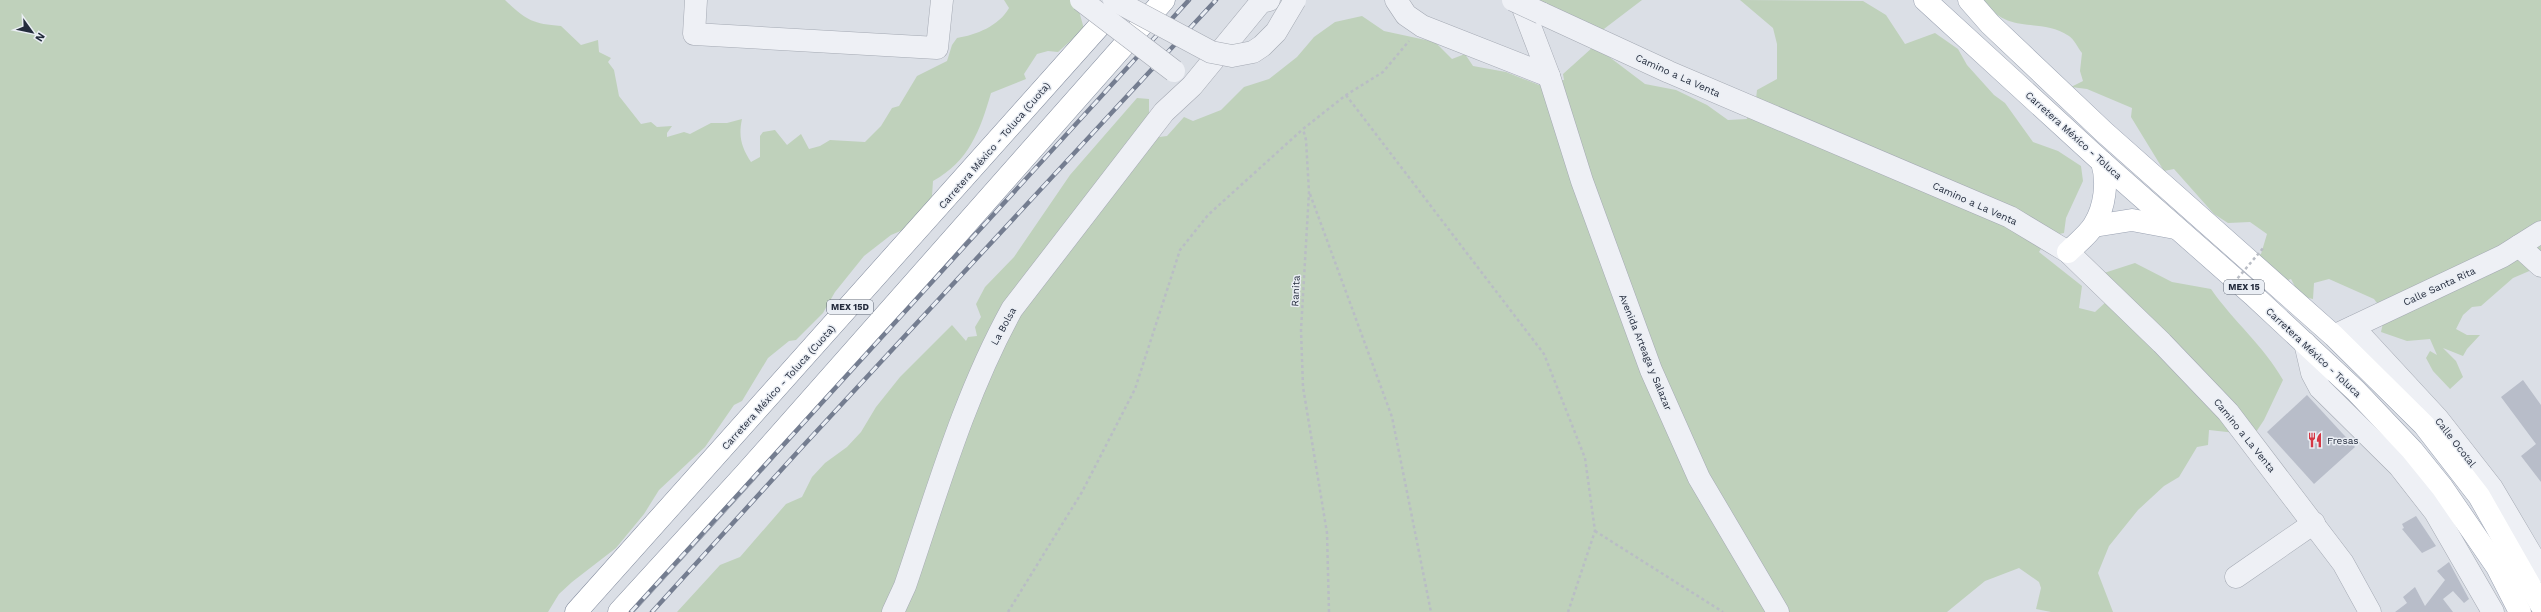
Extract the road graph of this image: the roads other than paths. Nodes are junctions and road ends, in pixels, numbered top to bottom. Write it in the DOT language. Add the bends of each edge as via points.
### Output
graph roads {
  1 [pos="696,0"];
  2 [pos="942,0"];
  3 [pos="1081,0"];
  4 [pos="1114,0"];
  5 [pos="1123,0"];
  6 [pos="1164,0"];
  7 [pos="1295,0"];
  8 [pos="1396,0"];
  9 [pos="1513,0"];
  10 [pos="1520,0"];
  11 [pos="1925,0"];
  12 [pos="1969,0"];
  13 [pos="1264,1"];
  14 [pos="1549,76"];
  15 [pos="1192,86"];
  16 [pos="2102,162"];
  17 [pos="2094,226"];
  18 [pos="2180,229"];
  19 [pos="2541,232"];
  20 [pos="2519,246"];
  21 [pos="2068,252"];
  22 [pos="2541,266"];
  23 [pos="2344,331"];
  24 [pos="2305,343"];
  25 [pos="2314,523"];
  26 [pos="2541,571"];
  27 [pos="2236,577"];
  28 [pos="2541,605"];
  29 [pos="576,612"];
  30 [pos="619,612"];
  31 [pos="893,612"];
  32 [pos="1778,612"];
  33 [pos="2370,612"];
  34 [pos="2493,612"];
  35 [pos="2520,612"];
  1 -- 2 [label="street" via="694,34 936,48"];
  3 -- 15 [label="street, bridge"];
  4 -- 7 [label="street, bridge" via="1211,52 1232,56 1253,52 1262,46 1276,32"];
  5 -- 29 [label="main road, Carretera México - Toluca (Cuota) / MEX 15D"];
  6 -- 30 [label="main road, MEX 15D" via="745,474"];
  8 -- 14 [label="street" via="1406,15 1422,26"];
  9 -- 21 [label="street, Camino a La Venta, bridge" via="1669,72 2010,217"];
  10 -- 14 [label="street, Avenida Arteaga y Salazar"];
  11 -- 16 [label="main road, Carretera México - Toluca / MEX 15"];
  12 -- 23 [label="main road, MEX 15" via="1990,24 2104,132"];
  13 -- 15 [label="street"];
  14 -- 32 [label="street, Avenida Arteaga y Salazar" via="1582,181 1651,370 1699,478"];
  15 -- 31 [label="street, La Bolsa" via="1164,112 1012,309 992,345 966,406 905,586"];
  16 -- 17 [label="main road" via="2105,193"];
  16 -- 18 [label="main road, Carretera México - Toluca / MEX 15"];
  17 -- 18 [label="main road" via="2132,220"];
  17 -- 21 [label="main road"];
  18 -- 24 [label="main road, Carretera México - Toluca / MEX 15"];
  19 -- 20 [label="street, Calle Santa Rita"];
  20 -- 22 [label="street"];
  20 -- 23 [label="street, Calle Santa Rita" via="2503,256"];
  21 -- 25 [label="street, Camino a La Venta" via="2157,338 2228,412"];
  23 -- 26 [label="street, Calle Ocotal" via="2438,419 2492,488"];
  23 -- 28 [label="main road, MEX 15" via="2386,386 2452,458 2479,496"];
  24 -- 34 [label="street" via="2312,373 2320,388 2399,466 2435,512 2464,557"];
  24 -- 35 [label="main road, Carretera México - Toluca / MEX 15" via="2331,365 2412,450 2442,487 2497,567"];
  25 -- 27 [label="street"];
  25 -- 33 [label="street, Camino a La Venta" via="2343,564"];
}
